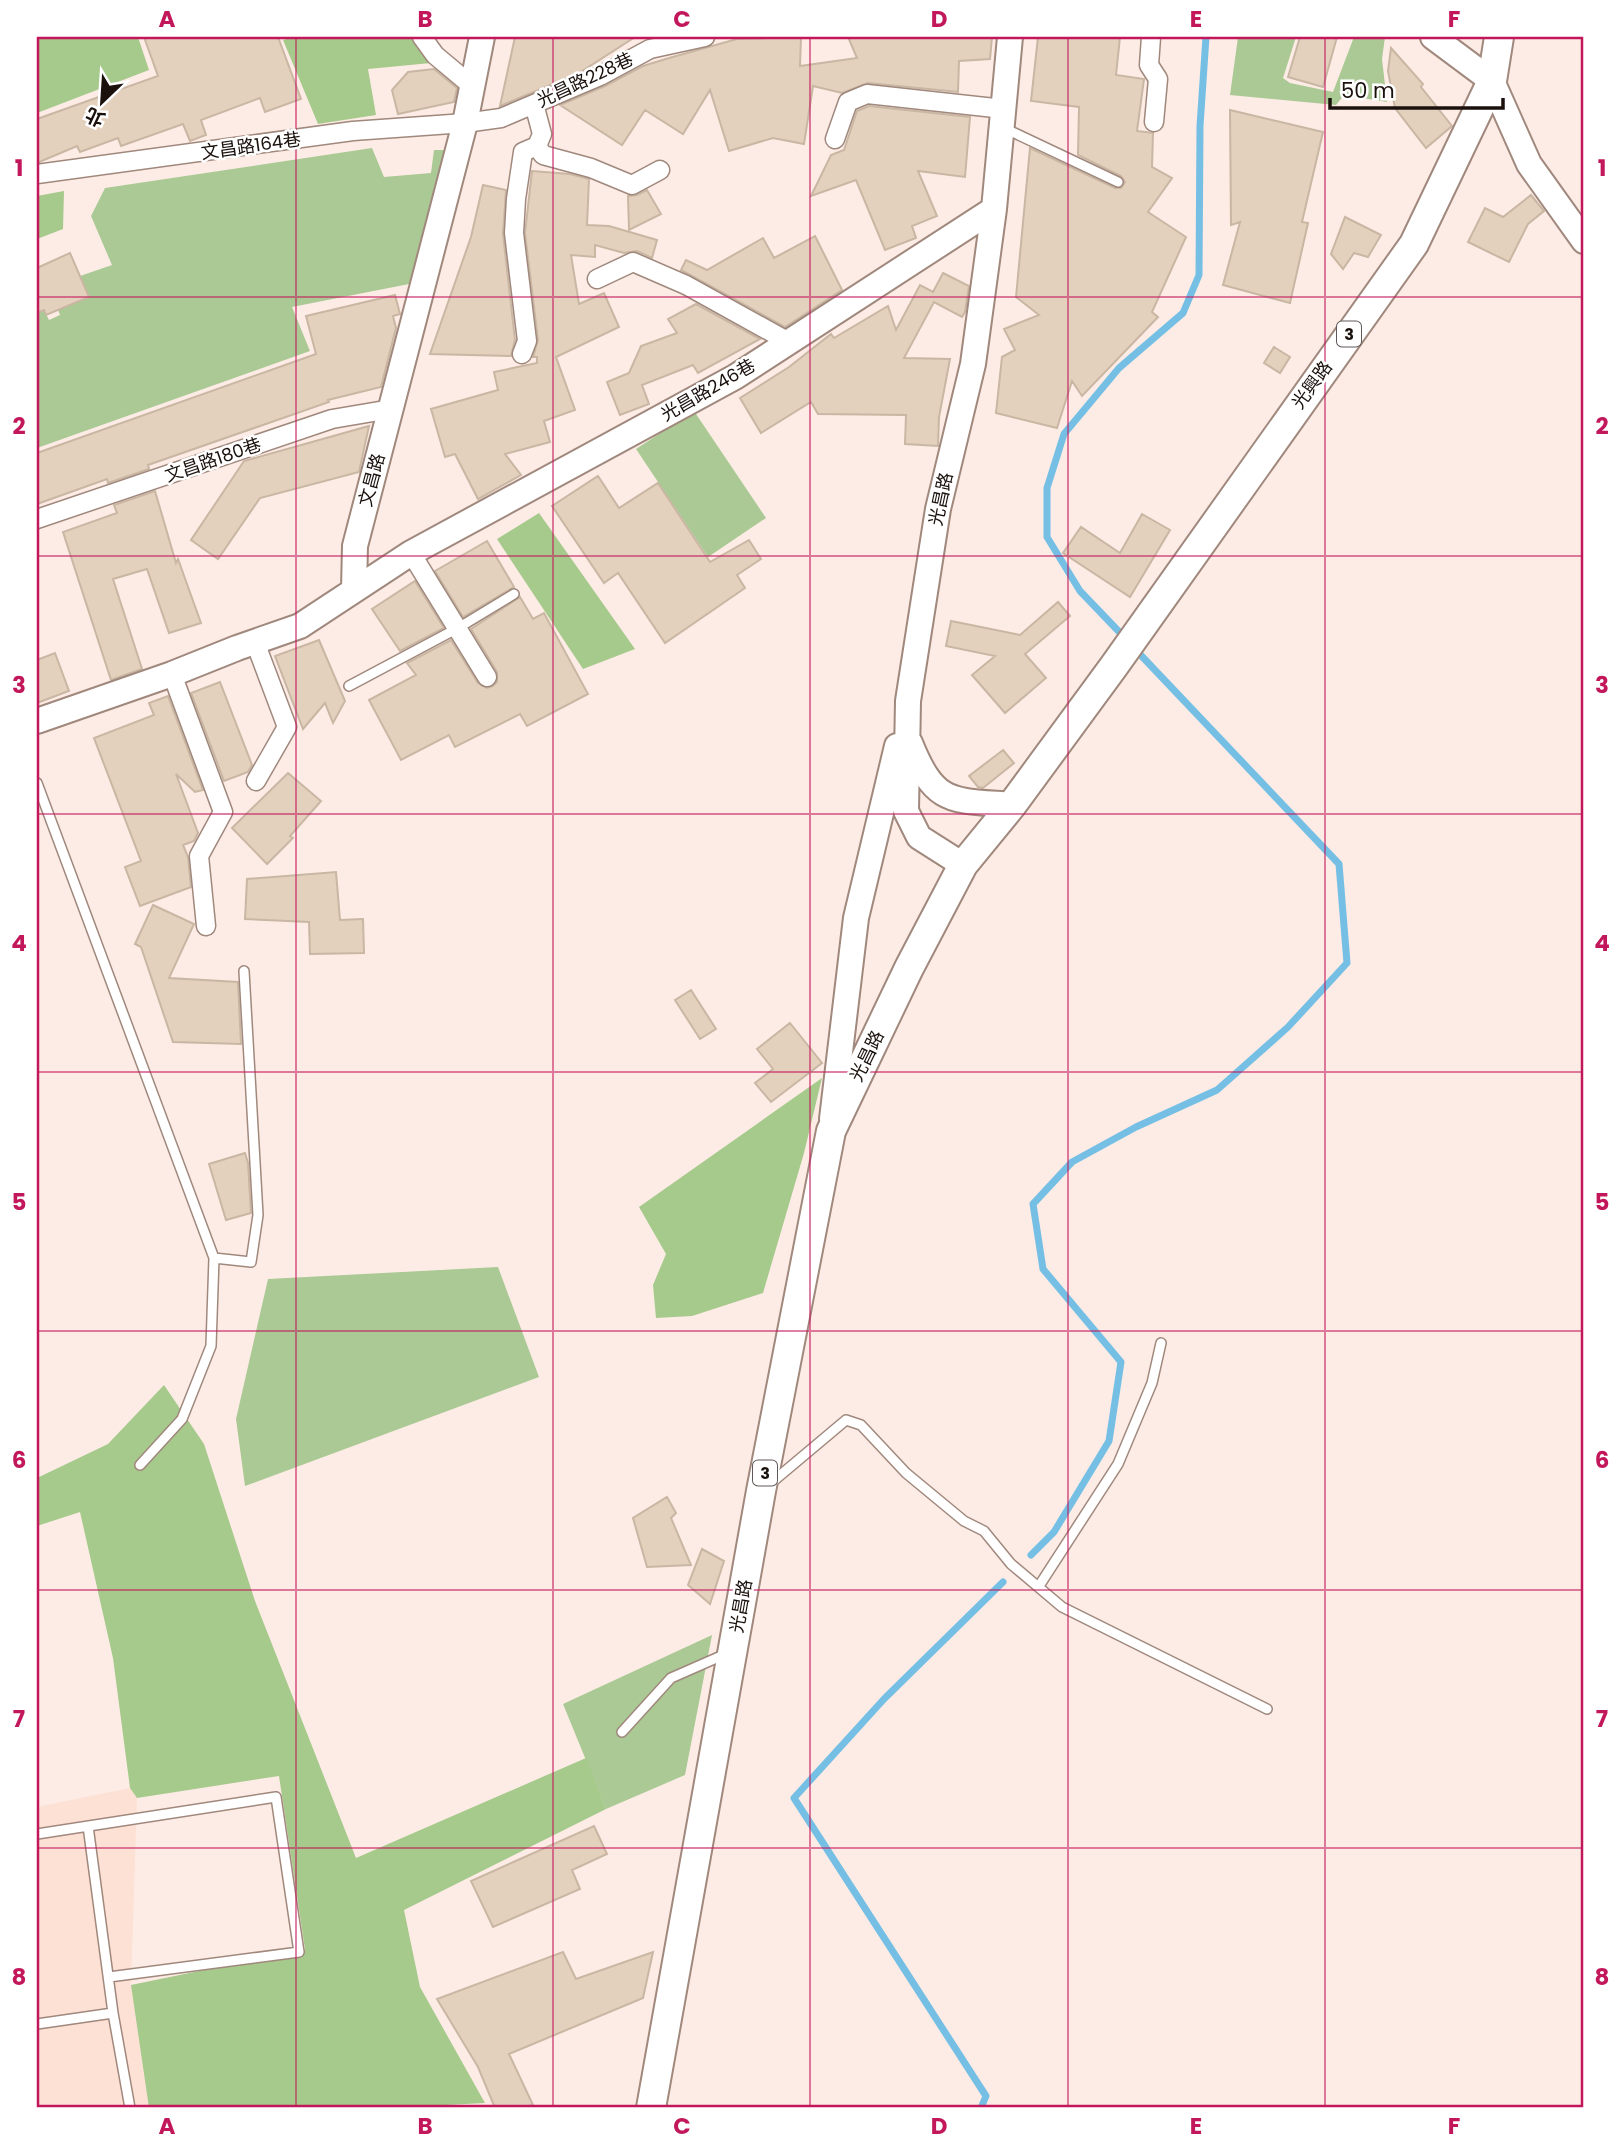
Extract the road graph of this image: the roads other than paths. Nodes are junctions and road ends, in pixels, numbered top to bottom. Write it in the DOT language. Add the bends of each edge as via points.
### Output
graph roads {
  1 [pos="422,37"];
  2 [pos="482,37"];
  3 [pos="705,37"];
  4 [pos="1010,37"];
  5 [pos="1151,37"];
  6 [pos="1433,37"];
  7 [pos="1499,37"];
  8 [pos="1492,81"];
  9 [pos="472,86"];
  10 [pos="534,104"];
  11 [pos="1003,118"];
  12 [pos="1154,122"];
  13 [pos="466,123"];
  14 [pos="835,139"];
  15 [pos="537,146"];
  16 [pos="660,170"];
  17 [pos="37,174"];
  18 [pos="1118,182"];
  19 [pos="994,209"];
  20 [pos="1584,241"];
  21 [pos="597,279"];
  22 [pos="789,342"];
  23 [pos="522,354"];
  24 [pos="391,409"];
  25 [pos="37,519"];
  26 [pos="411,553"];
  27 [pos="354,589"];
  28 [pos="514,594"];
  29 [pos="457,628"];
  30 [pos="255,642"];
  31 [pos="172,674"];
  32 [pos="487,677"];
  33 [pos="349,686"];
  34 [pos="908,701"];
  35 [pos="37,721"];
  36 [pos="256,781"];
  37 [pos="37,783"];
  38 [pos="1012,806"];
  39 [pos="963,865"];
  40 [pos="206,926"];
  41 [pos="244,971"];
  42 [pos="831,1130"];
  43 [pos="214,1258"];
  44 [pos="1161,1343"];
  45 [pos="140,1465"];
  46 [pos="761,1491"];
  47 [pos="1039,1586"];
  48 [pos="733,1651"];
  49 [pos="1268,1709"];
  50 [pos="622,1732"];
  51 [pos="88,1826"];
  52 [pos="37,1834"];
  53 [pos="109,1977"];
  54 [pos="113,2012"];
  55 [pos="37,2024"];
  56 [pos="130,2108"];
  57 [pos="652,2108"];
  1 -- 9 [label="street" via="435,55"];
  2 -- 9 [label="street, 文昌路"];
  3 -- 10 [label="street, 光昌路228巷" via="650,48"];
  4 -- 11 [label="street, 光昌路"];
  5 -- 12 [label="street" via="1149,65 1158,79"];
  6 -- 8 [label="street"];
  7 -- 8 [label="main road, 光興路 / 3"];
  8 -- 20 [label="street" via="1530,164"];
  8 -- 38 [label="main road, 光興路 / 3" via="1413,244"];
  9 -- 13 [label="street, 文昌路"];
  10 -- 13 [label="street, 光昌路228巷" via="501,118"];
  10 -- 15 [label="street" via="542,134"];
  11 -- 14 [label="street" via="867,94 848,102"];
  11 -- 18 [label="lane"];
  11 -- 19 [label="street, 光昌路"];
  13 -- 17 [label="street, 文昌路164巷" via="353,131"];
  13 -- 24 [label="street, 文昌路"];
  15 -- 16 [label="street" via="543,155 632,185"];
  15 -- 23 [label="street" via="523,152 516,199 514,233 527,341"];
  19 -- 22 [label="street, 光昌路246巷"];
  19 -- 34 [label="street, 光昌路" via="974,364 938,509"];
  21 -- 22 [label="street" via="633,262 686,285"];
  22 -- 26 [label="street, 光昌路246巷" via="734,377"];
  24 -- 25 [label="street, 文昌路180巷" via="332,419"];
  24 -- 27 [label="street, 文昌路" via="355,546"];
  26 -- 27 [label="street, 光昌路246巷"];
  26 -- 29 [label="street"];
  27 -- 30 [label="street" via="300,626"];
  28 -- 29 [label="lane"];
  29 -- 32 [label="street"];
  29 -- 33 [label="lane"];
  30 -- 31 [label="street"];
  30 -- 36 [label="street" via="287,727"];
  31 -- 35 [label="street"];
  31 -- 40 [label="street" via="223,812 199,856"];
  34 -- 38 [label="street" via="910,744 940,793 961,801"];
  34 -- 39 [label="street, 光昌路" via="906,811 919,837"];
  34 -- 42 [label="street" via="856,918"];
  37 -- 43 [label="lane"];
  38 -- 39 [label="main road, 3"];
  39 -- 42 [label="main road, 光昌路 / 3"];
  41 -- 43 [label="lane" via="258,1215 251,1262"];
  42 -- 46 [label="main road, 光昌路 / 3"];
  43 -- 45 [label="lane" via="211,1346 181,1419"];
  44 -- 47 [label="lane" via="1152,1383 1118,1464"];
  46 -- 47 [label="lane" via="846,1420 861,1425 906,1472 964,1521 984,1531 1011,1564"];
  46 -- 48 [label="main road, 光昌路 / 3"];
  47 -- 49 [label="lane" via="1062,1607"];
  48 -- 50 [label="lane" via="671,1678"];
  48 -- 57 [label="main road, 光昌路 / 3"];
  51 -- 52 [label="lane"];
  51 -- 53 [label="lane"];
  51 -- 53 [label="lane" via="276,1797 299,1952"];
  53 -- 54 [label="lane"];
  54 -- 55 [label="lane"];
  54 -- 56 [label="lane"];
}
